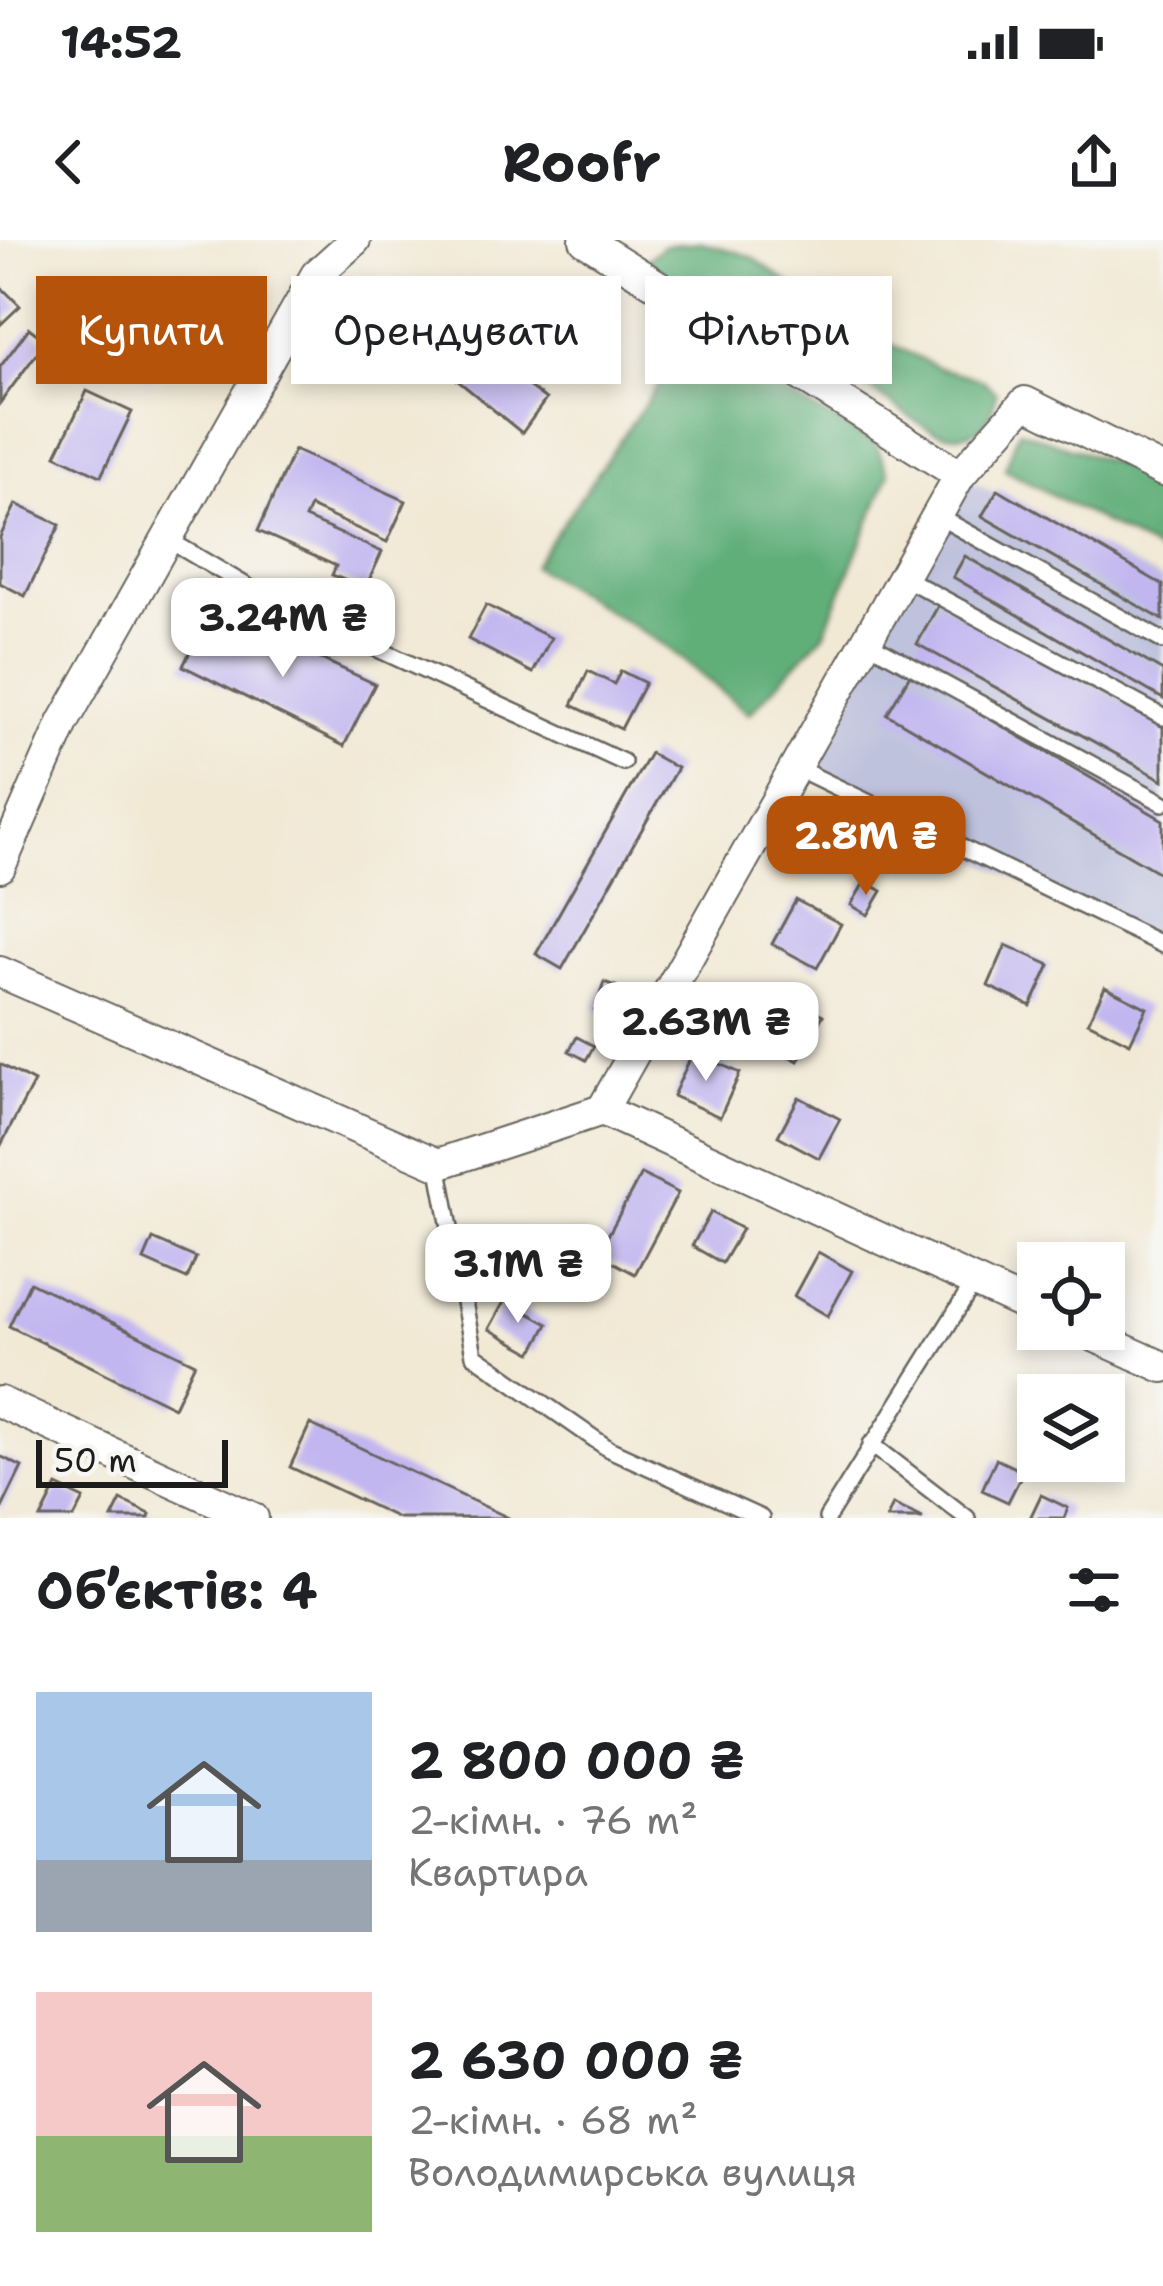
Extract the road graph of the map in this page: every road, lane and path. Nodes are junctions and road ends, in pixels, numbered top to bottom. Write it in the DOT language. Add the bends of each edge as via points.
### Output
graph roads {
  1 [pos="355,240"];
  2 [pos="585,240"];
  3 [pos="1163,471"];
  4 [pos="960,475"];
  5 [pos="935,515"];
  6 [pos="167,539"];
  7 [pos="903,577"];
  8 [pos="1163,641"];
  9 [pos="867,642"];
  10 [pos="1163,717"];
  11 [pos="623,762"];
  12 [pos="792,765"];
  13 [pos="1163,803"];
  14 [pos="4,848"];
  15 [pos="1163,945"];
  16 [pos="0,972"];
  17 [pos="602,1110"];
  18 [pos="438,1164"];
  19 [pos="974,1283"];
  20 [pos="1017,1302"];
  21 [pos="1125,1349"];
  22 [pos="1163,1366"];
  23 [pos="0,1402"];
  24 [pos="871,1444"];
  25 [pos="253,1518"];
  26 [pos="761,1518"];
  27 [pos="827,1518"];
  28 [pos="967,1518"];
  1 -- 6 [label="street" via="316,275"];
  2 -- 4 [label="street"];
  3 -- 4 [label="street" via="1025,402"];
  4 -- 5 [label="street"];
  5 -- 7 [label="street"];
  5 -- 8 [label="lane"];
  6 -- 11 [label="lane" via="265,597"];
  6 -- 14 [label="street" via="63,723"];
  7 -- 9 [label="street"];
  7 -- 10 [label="lane"];
  9 -- 12 [label="street"];
  9 -- 13 [label="lane"];
  12 -- 15 [label="lane"];
  12 -- 17 [label="street"];
  16 -- 18 [label="street"];
  17 -- 18 [label="street"];
  17 -- 19 [label="street"];
  18 -- 26 [label="lane" via="473,1355 608,1449"];
  19 -- 20 [label="street"];
  19 -- 24 [label="lane"];
  21 -- 22 [label="street"];
  23 -- 25 [label="street"];
  24 -- 27 [label="lane"];
  24 -- 28 [label="lane"];
}
